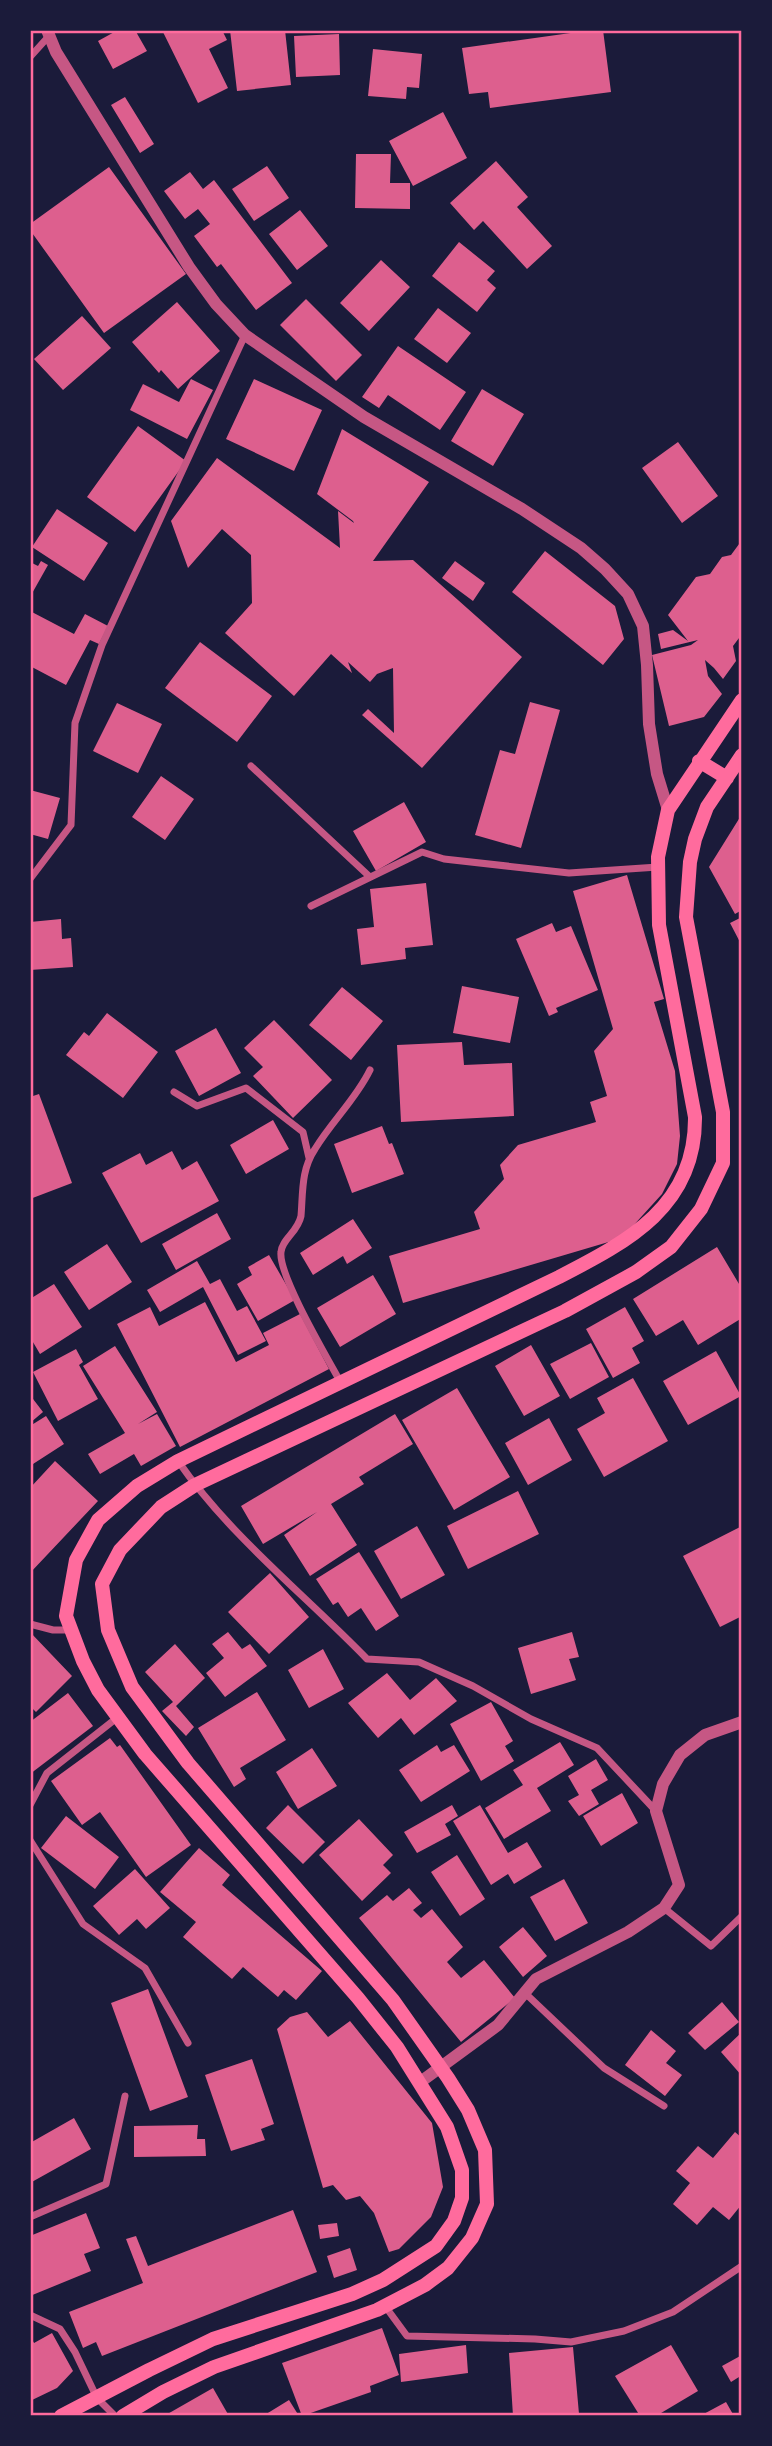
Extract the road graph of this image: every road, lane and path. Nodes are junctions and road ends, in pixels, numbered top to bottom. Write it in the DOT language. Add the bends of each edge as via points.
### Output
graph roads {
  1 [pos="48,33"];
  2 [pos="30,57"];
  3 [pos="245,335"];
  4 [pos="742,700"];
  5 [pos="742,755"];
  6 [pos="699,761"];
  7 [pos="251,766"];
  8 [pos="727,778"];
  9 [pos="668,810"];
  10 [pos="658,867"];
  11 [pos="370,877"];
  12 [pos="30,879"];
  13 [pos="311,906"];
  14 [pos="370,1070"];
  15 [pos="174,1092"];
  16 [pos="309,1159"];
  17 [pos="341,1383"];
  18 [pos="178,1461"];
  19 [pos="195,1485"];
  20 [pos="30,1624"];
  21 [pos="72,1630"];
  22 [pos="118,1717"];
  23 [pos="742,1722"];
  24 [pos="30,1805"];
  25 [pos="656,1811"];
  26 [pos="30,1840"];
  27 [pos="664,1908"];
  28 [pos="742,1916"];
  29 [pos="525,1993"];
  30 [pos="188,2043"];
  31 [pos="441,2068"];
  32 [pos="419,2083"];
  33 [pos="125,2096"];
  34 [pos="664,2106"];
  35 [pos="30,2217"];
  36 [pos="742,2266"];
  37 [pos="385,2305"];
  38 [pos="30,2315"];
  39 [pos="97,2398"];
  40 [pos="61,2416"];
  41 [pos="115,2416"];
  42 [pos="123,2416"];
  1 -- 2 [label="street"];
  1 -- 3 [label="street" via="189,267"];
  3 -- 9 [label="street" via="364,417 522,509 606,569 628,594 642,626 649,724"];
  3 -- 12 [label="street" via="102,645 75,723 71,825"];
  4 -- 6 [label="main road"];
  5 -- 8 [label="main road"];
  6 -- 8 [label="main road"];
  6 -- 9 [label="main road"];
  7 -- 11 [label="street"];
  8 -- 19 [label="main road" via="695,839 686,917 723,1112 723,1163 701,1209 671,1247 624,1279"];
  9 -- 10 [label="main road"];
  10 -- 11 [label="street" via="569,873 444,859 422,852"];
  10 -- 17 [label="main road" via="659,925 695,1117 695,1143 685,1175 663,1208 618,1246"];
  11 -- 13 [label="street"];
  14 -- 16 [label="street"];
  15 -- 16 [label="street" via="197,1106 246,1088 303,1132"];
  16 -- 17 [label="street" via="300,1220 282,1245 280,1257 304,1316"];
  17 -- 18 [label="main road"];
  18 -- 19 [label="street"];
  18 -- 21 [label="main road" via="137,1486 98,1520 76,1560 66,1616"];
  19 -- 25 [label="street" via="367,1659 419,1662 597,1748"];
  19 -- 31 [label="main road" via="161,1507 120,1550 102,1584 108,1630 132,1687 188,1763 393,2000"];
  20 -- 21 [label="street"];
  21 -- 22 [label="main road" via="97,1690"];
  22 -- 24 [label="street" via="47,1773"];
  22 -- 32 [label="main road" via="358,1998"];
  23 -- 25 [label="street" via="705,1735 680,1755 663,1784"];
  25 -- 27 [label="street" via="679,1885"];
  26 -- 30 [label="street" via="83,1924 145,1968"];
  27 -- 28 [label="street" via="710,1945"];
  27 -- 29 [label="street" via="628,1932 536,1979"];
  29 -- 31 [label="street" via="498,2025"];
  29 -- 34 [label="street" via="604,2068"];
  31 -- 32 [label="street"];
  31 -- 37 [label="main road" via="468,2110 485,2151 486,2204 472,2238 448,2268"];
  32 -- 39 [label="main road" via="447,2127 462,2170 462,2198 454,2221 436,2246 352,2294 213,2339"];
  33 -- 35 [label="street" via="106,2184"];
  36 -- 37 [label="street" via="673,2312 624,2331 572,2342 407,2336"];
  37 -- 42 [label="main road" via="214,2367"];
  38 -- 39 [label="street" via="60,2329"];
  39 -- 40 [label="main road"];
  39 -- 41 [label="street"];
}
